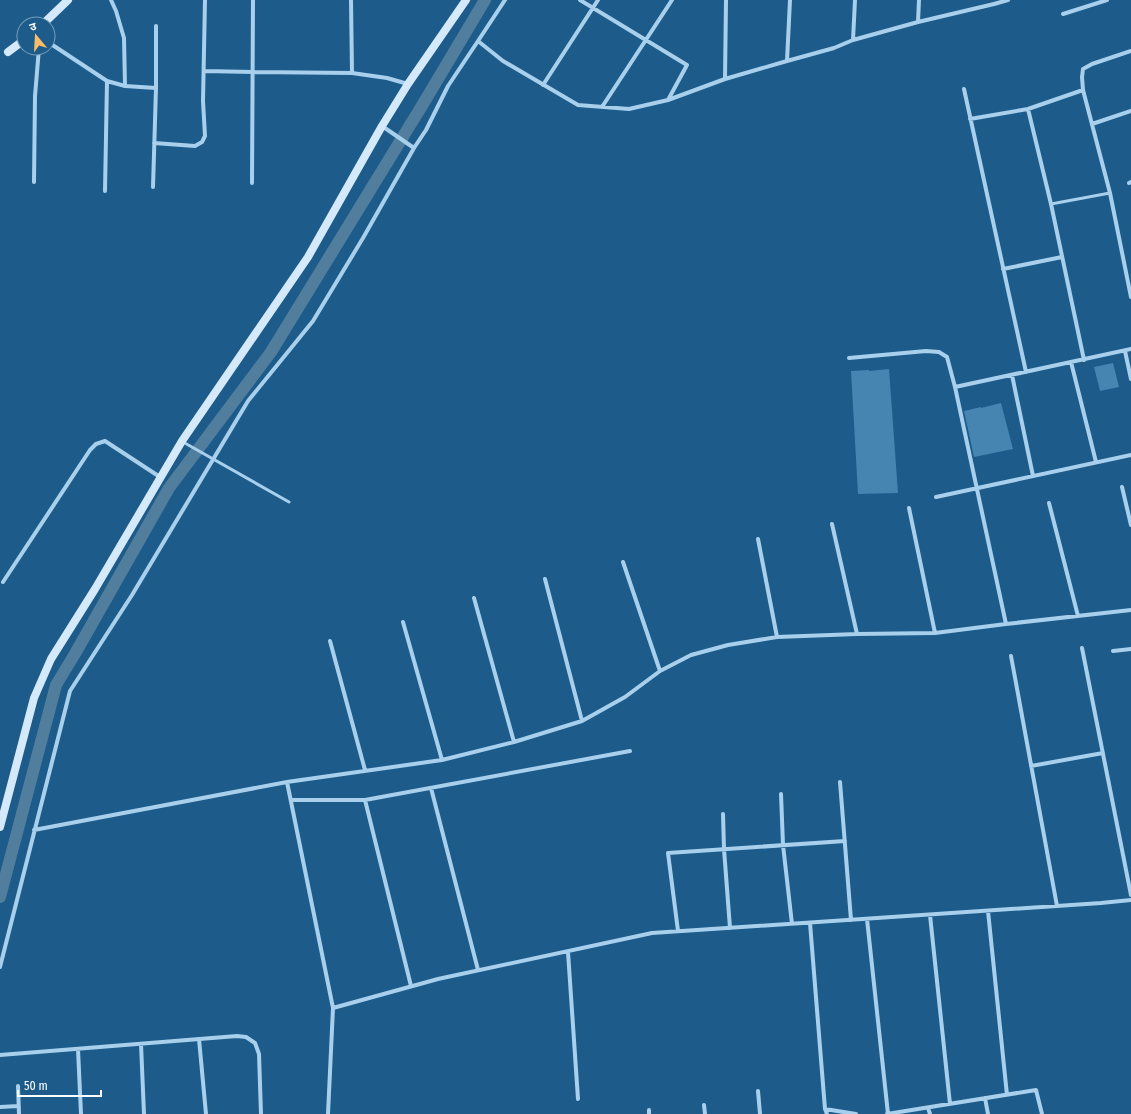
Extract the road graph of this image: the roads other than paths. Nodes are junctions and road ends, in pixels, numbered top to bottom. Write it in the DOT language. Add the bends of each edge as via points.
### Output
graph roads {
  1 [pos="68,0"];
  2 [pos="117,0"];
  3 [pos="205,0"];
  4 [pos="254,0"];
  5 [pos="351,0"];
  6 [pos="466,0"];
  7 [pos="504,0"];
  8 [pos="580,0"];
  9 [pos="598,0"];
  10 [pos="672,0"];
  11 [pos="726,0"];
  12 [pos="790,0"];
  13 [pos="855,0"];
  14 [pos="919,0"];
  15 [pos="1008,0"];
  16 [pos="1107,0"];
  17 [pos="111,1"];
  18 [pos="994,2"];
  19 [pos="593,8"];
  20 [pos="1063,14"];
  21 [pos="51,16"];
  22 [pos="918,22"];
  23 [pos="156,26"];
  24 [pos="646,39"];
  25 [pos="853,40"];
  26 [pos="478,41"];
  27 [pos="16,46"];
  28 [pos="56,47"];
  29 [pos="1131,51"];
  30 [pos="8,52"];
  31 [pos="38,56"];
  32 [pos="787,61"];
  33 [pos="204,71"];
  34 [pos="253,72"];
  35 [pos="352,73"];
  36 [pos="725,79"];
  37 [pos="107,81"];
  38 [pos="408,84"];
  39 [pos="543,85"];
  40 [pos="125,86"];
  41 [pos="156,88"];
  42 [pos="964,89"];
  43 [pos="1083,90"];
  44 [pos="668,100"];
  45 [pos="602,107"];
  46 [pos="1028,109"];
  47 [pos="1131,111"];
  48 [pos="970,119"];
  49 [pos="1092,124"];
  50 [pos="385,129"];
  51 [pos="154,143"];
  52 [pos="414,148"];
  53 [pos="34,182"];
  54 [pos="252,183"];
  55 [pos="153,187"];
  56 [pos="105,191"];
  57 [pos="1110,193"];
  58 [pos="1051,204"];
  59 [pos="1062,257"];
  60 [pos="1003,269"];
  61 [pos="1131,297"];
  62 [pos="1131,350"];
  63 [pos="1125,351"];
  64 [pos="849,358"];
  65 [pos="1084,360"];
  66 [pos="1072,362"];
  67 [pos="1026,372"];
  68 [pos="1012,375"];
  69 [pos="1131,379"];
  70 [pos="955,387"];
  71 [pos="184,443"];
  72 [pos="1131,455"];
  73 [pos="212,459"];
  74 [pos="1096,462"];
  75 [pos="1032,476"];
  76 [pos="160,477"];
  77 [pos="1122,487"];
  78 [pos="976,488"];
  79 [pos="936,497"];
  80 [pos="289,502"];
  81 [pos="1049,503"];
  82 [pos="909,508"];
  83 [pos="832,524"];
  84 [pos="1131,524"];
  85 [pos="758,540"];
  86 [pos="623,562"];
  87 [pos="545,579"];
  88 [pos="3,582"];
  89 [pos="474,598"];
  90 [pos="1131,610"];
  91 [pos="1078,616"];
  92 [pos="403,622"];
  93 [pos="1006,624"];
  94 [pos="935,633"];
  95 [pos="857,634"];
  96 [pos="777,637"];
  97 [pos="330,640"];
  98 [pos="1082,648"];
  99 [pos="1131,649"];
  100 [pos="1113,651"];
  101 [pos="1011,656"];
  102 [pos="660,671"];
  103 [pos="582,721"];
  104 [pos="514,742"];
  105 [pos="630,751"];
  106 [pos="1103,753"];
  107 [pos="442,760"];
  108 [pos="1031,766"];
  109 [pos="364,770"];
  110 [pos="287,782"];
  111 [pos="840,782"];
  112 [pos="431,788"];
  113 [pos="781,794"];
  114 [pos="291,800"];
  115 [pos="365,800"];
  116 [pos="723,814"];
  117 [pos="0,827"];
  118 [pos="34,830"];
  119 [pos="845,842"];
  120 [pos="783,845"];
  121 [pos="724,849"];
  122 [pos="1131,894"];
  123 [pos="1131,900"];
  124 [pos="1057,906"];
  125 [pos="988,911"];
  126 [pos="930,915"];
  127 [pos="867,919"];
  128 [pos="851,920"];
  129 [pos="810,923"];
  130 [pos="792,924"];
  131 [pos="730,928"];
  132 [pos="678,931"];
  133 [pos="568,952"];
  134 [pos="0,967"];
  135 [pos="478,970"];
  136 [pos="411,986"];
  137 [pos="333,1008"];
  138 [pos="199,1039"];
  139 [pos="141,1044"];
  140 [pos="78,1048"];
  141 [pos="0,1055"];
  142 [pos="18,1086"];
  143 [pos="758,1091"];
  144 [pos="1007,1095"];
  145 [pos="985,1098"];
  146 [pos="578,1099"];
  147 [pos="950,1104"];
  148 [pos="704,1105"];
  149 [pos="19,1106"];
  150 [pos="0,1107"];
  151 [pos="928,1108"];
  152 [pos="826,1112"];
  153 [pos="19,1114"];
  154 [pos="81,1114"];
  155 [pos="144,1114"];
  156 [pos="206,1114"];
  157 [pos="261,1114"];
  158 [pos="328,1114"];
  159 [pos="704,1114"];
  160 [pos="760,1114"];
  161 [pos="856,1114"];
  162 [pos="887,1114"];
  163 [pos="930,1114"];
  164 [pos="988,1114"];
  165 [pos="1042,1114"];
  1 -- 21 [label="street"];
  2 -- 17 [label="street"];
  3 -- 33 [label="street"];
  4 -- 34 [label="street"];
  5 -- 35 [label="street"];
  6 -- 38 [label="street"];
  7 -- 26 [label="street"];
  8 -- 19 [label="street"];
  9 -- 19 [label="street"];
  10 -- 24 [label="street"];
  11 -- 36 [label="street"];
  12 -- 32 [label="street"];
  13 -- 25 [label="street"];
  14 -- 22 [label="street"];
  15 -- 18 [label="street"];
  16 -- 20 [label="street"];
  17 -- 40 [label="street" via="124,38"];
  18 -- 22 [label="street"];
  19 -- 24 [label="street"];
  19 -- 39 [label="street"];
  22 -- 25 [label="street"];
  23 -- 41 [label="street"];
  24 -- 44 [label="street" via="687,65"];
  24 -- 45 [label="street"];
  25 -- 32 [label="street"];
  26 -- 39 [label="street" via="503,61"];
  26 -- 52 [label="street" via="448,86"];
  27 -- 30 [label="street"];
  28 -- 37 [label="street"];
  29 -- 43 [label="street" via="1083,69"];
  31 -- 53 [label="street"];
  32 -- 36 [label="street"];
  33 -- 34 [label="street"];
  33 -- 51 [label="street" via="205,136 202,142 195,146"];
  34 -- 35 [label="street"];
  34 -- 54 [label="street"];
  35 -- 38 [label="street"];
  36 -- 44 [label="street"];
  37 -- 40 [label="street"];
  37 -- 56 [label="street"];
  38 -- 50 [label="street"];
  39 -- 45 [label="street" via="578,105"];
  40 -- 41 [label="street"];
  41 -- 51 [label="street"];
  42 -- 48 [label="street"];
  43 -- 46 [label="street"];
  43 -- 49 [label="street"];
  44 -- 45 [label="street" via="629,109"];
  46 -- 48 [label="street"];
  46 -- 58 [label="street"];
  47 -- 49 [label="street"];
  48 -- 60 [label="street"];
  49 -- 57 [label="street"];
  50 -- 52 [label="street"];
  50 -- 71 [label="street" via="308,257"];
  51 -- 55 [label="street"];
  52 -- 73 [label="street" via="312,321 248,401"];
  57 -- 58 [label="lane"];
  57 -- 61 [label="street"];
  58 -- 59 [label="street"];
  59 -- 60 [label="street"];
  59 -- 65 [label="street"];
  60 -- 67 [label="street"];
  62 -- 63 [label="street"];
  63 -- 65 [label="street"];
  63 -- 69 [label="street"];
  64 -- 70 [label="street" via="939,352 947,357"];
  65 -- 66 [label="street"];
  66 -- 67 [label="street"];
  66 -- 74 [label="street"];
  67 -- 68 [label="street"];
  68 -- 70 [label="street"];
  68 -- 75 [label="street"];
  70 -- 78 [label="street"];
  71 -- 73 [label="lane"];
  71 -- 76 [label="street"];
  72 -- 74 [label="street"];
  73 -- 80 [label="lane"];
  73 -- 118 [label="street" via="132,595 70,690"];
  74 -- 75 [label="street"];
  75 -- 78 [label="street"];
  76 -- 88 [label="street" via="105,441 96,444"];
  76 -- 117 [label="street" via="51,659 34,698"];
  77 -- 84 [label="street"];
  78 -- 79 [label="street"];
  78 -- 93 [label="street"];
  81 -- 91 [label="street"];
  82 -- 94 [label="street"];
  83 -- 95 [label="street"];
  85 -- 96 [label="street"];
  86 -- 102 [label="street"];
  87 -- 103 [label="street"];
  89 -- 104 [label="street"];
  90 -- 91 [label="street"];
  91 -- 93 [label="street"];
  92 -- 107 [label="street"];
  93 -- 94 [label="street"];
  94 -- 95 [label="street"];
  95 -- 96 [label="street"];
  96 -- 102 [label="street" via="728,644 691,655"];
  97 -- 109 [label="street"];
  98 -- 106 [label="street"];
  99 -- 100 [label="street"];
  101 -- 108 [label="street"];
  102 -- 103 [label="street" via="625,697"];
  103 -- 104 [label="street"];
  104 -- 107 [label="street"];
  105 -- 112 [label="street"];
  106 -- 108 [label="street"];
  106 -- 122 [label="street"];
  107 -- 109 [label="street"];
  108 -- 124 [label="street"];
  109 -- 110 [label="street"];
  110 -- 114 [label="street"];
  110 -- 118 [label="street"];
  111 -- 119 [label="street"];
  112 -- 115 [label="street"];
  112 -- 135 [label="street"];
  113 -- 120 [label="street"];
  114 -- 115 [label="street"];
  114 -- 137 [label="street"];
  115 -- 136 [label="street"];
  116 -- 121 [label="street"];
  118 -- 134 [label="street"];
  119 -- 120 [label="street"];
  119 -- 128 [label="street"];
  120 -- 121 [label="street"];
  120 -- 130 [label="street"];
  121 -- 131 [label="street"];
  121 -- 132 [label="street" via="668,853"];
  123 -- 124 [label="street"];
  124 -- 125 [label="street"];
  125 -- 126 [label="street"];
  125 -- 144 [label="street"];
  126 -- 127 [label="street"];
  126 -- 147 [label="street"];
  127 -- 128 [label="street"];
  127 -- 162 [label="street"];
  128 -- 129 [label="street"];
  129 -- 130 [label="street"];
  129 -- 152 [label="street"];
  130 -- 131 [label="street"];
  131 -- 132 [label="street"];
  132 -- 133 [label="street" via="652,933"];
  133 -- 135 [label="street"];
  133 -- 146 [label="street"];
  135 -- 136 [label="street"];
  136 -- 137 [label="street"];
  137 -- 158 [label="street"];
  138 -- 139 [label="street"];
  138 -- 156 [label="street"];
  138 -- 157 [label="street" via="237,1036 246,1037 255,1043 259,1054"];
  139 -- 140 [label="street"];
  139 -- 155 [label="street"];
  140 -- 141 [label="street"];
  140 -- 154 [label="street"];
  142 -- 149 [label="street"];
  143 -- 160 [label="street"];
  144 -- 145 [label="street"];
  144 -- 165 [label="street" via="1036,1090"];
  145 -- 147 [label="street"];
  145 -- 164 [label="street"];
  147 -- 151 [label="street"];
  148 -- 159 [label="street"];
  149 -- 150 [label="street"];
  149 -- 153 [label="street"];
  151 -- 162 [label="street"];
  151 -- 163 [label="street"];
  152 -- 161 [label="street"];
}
